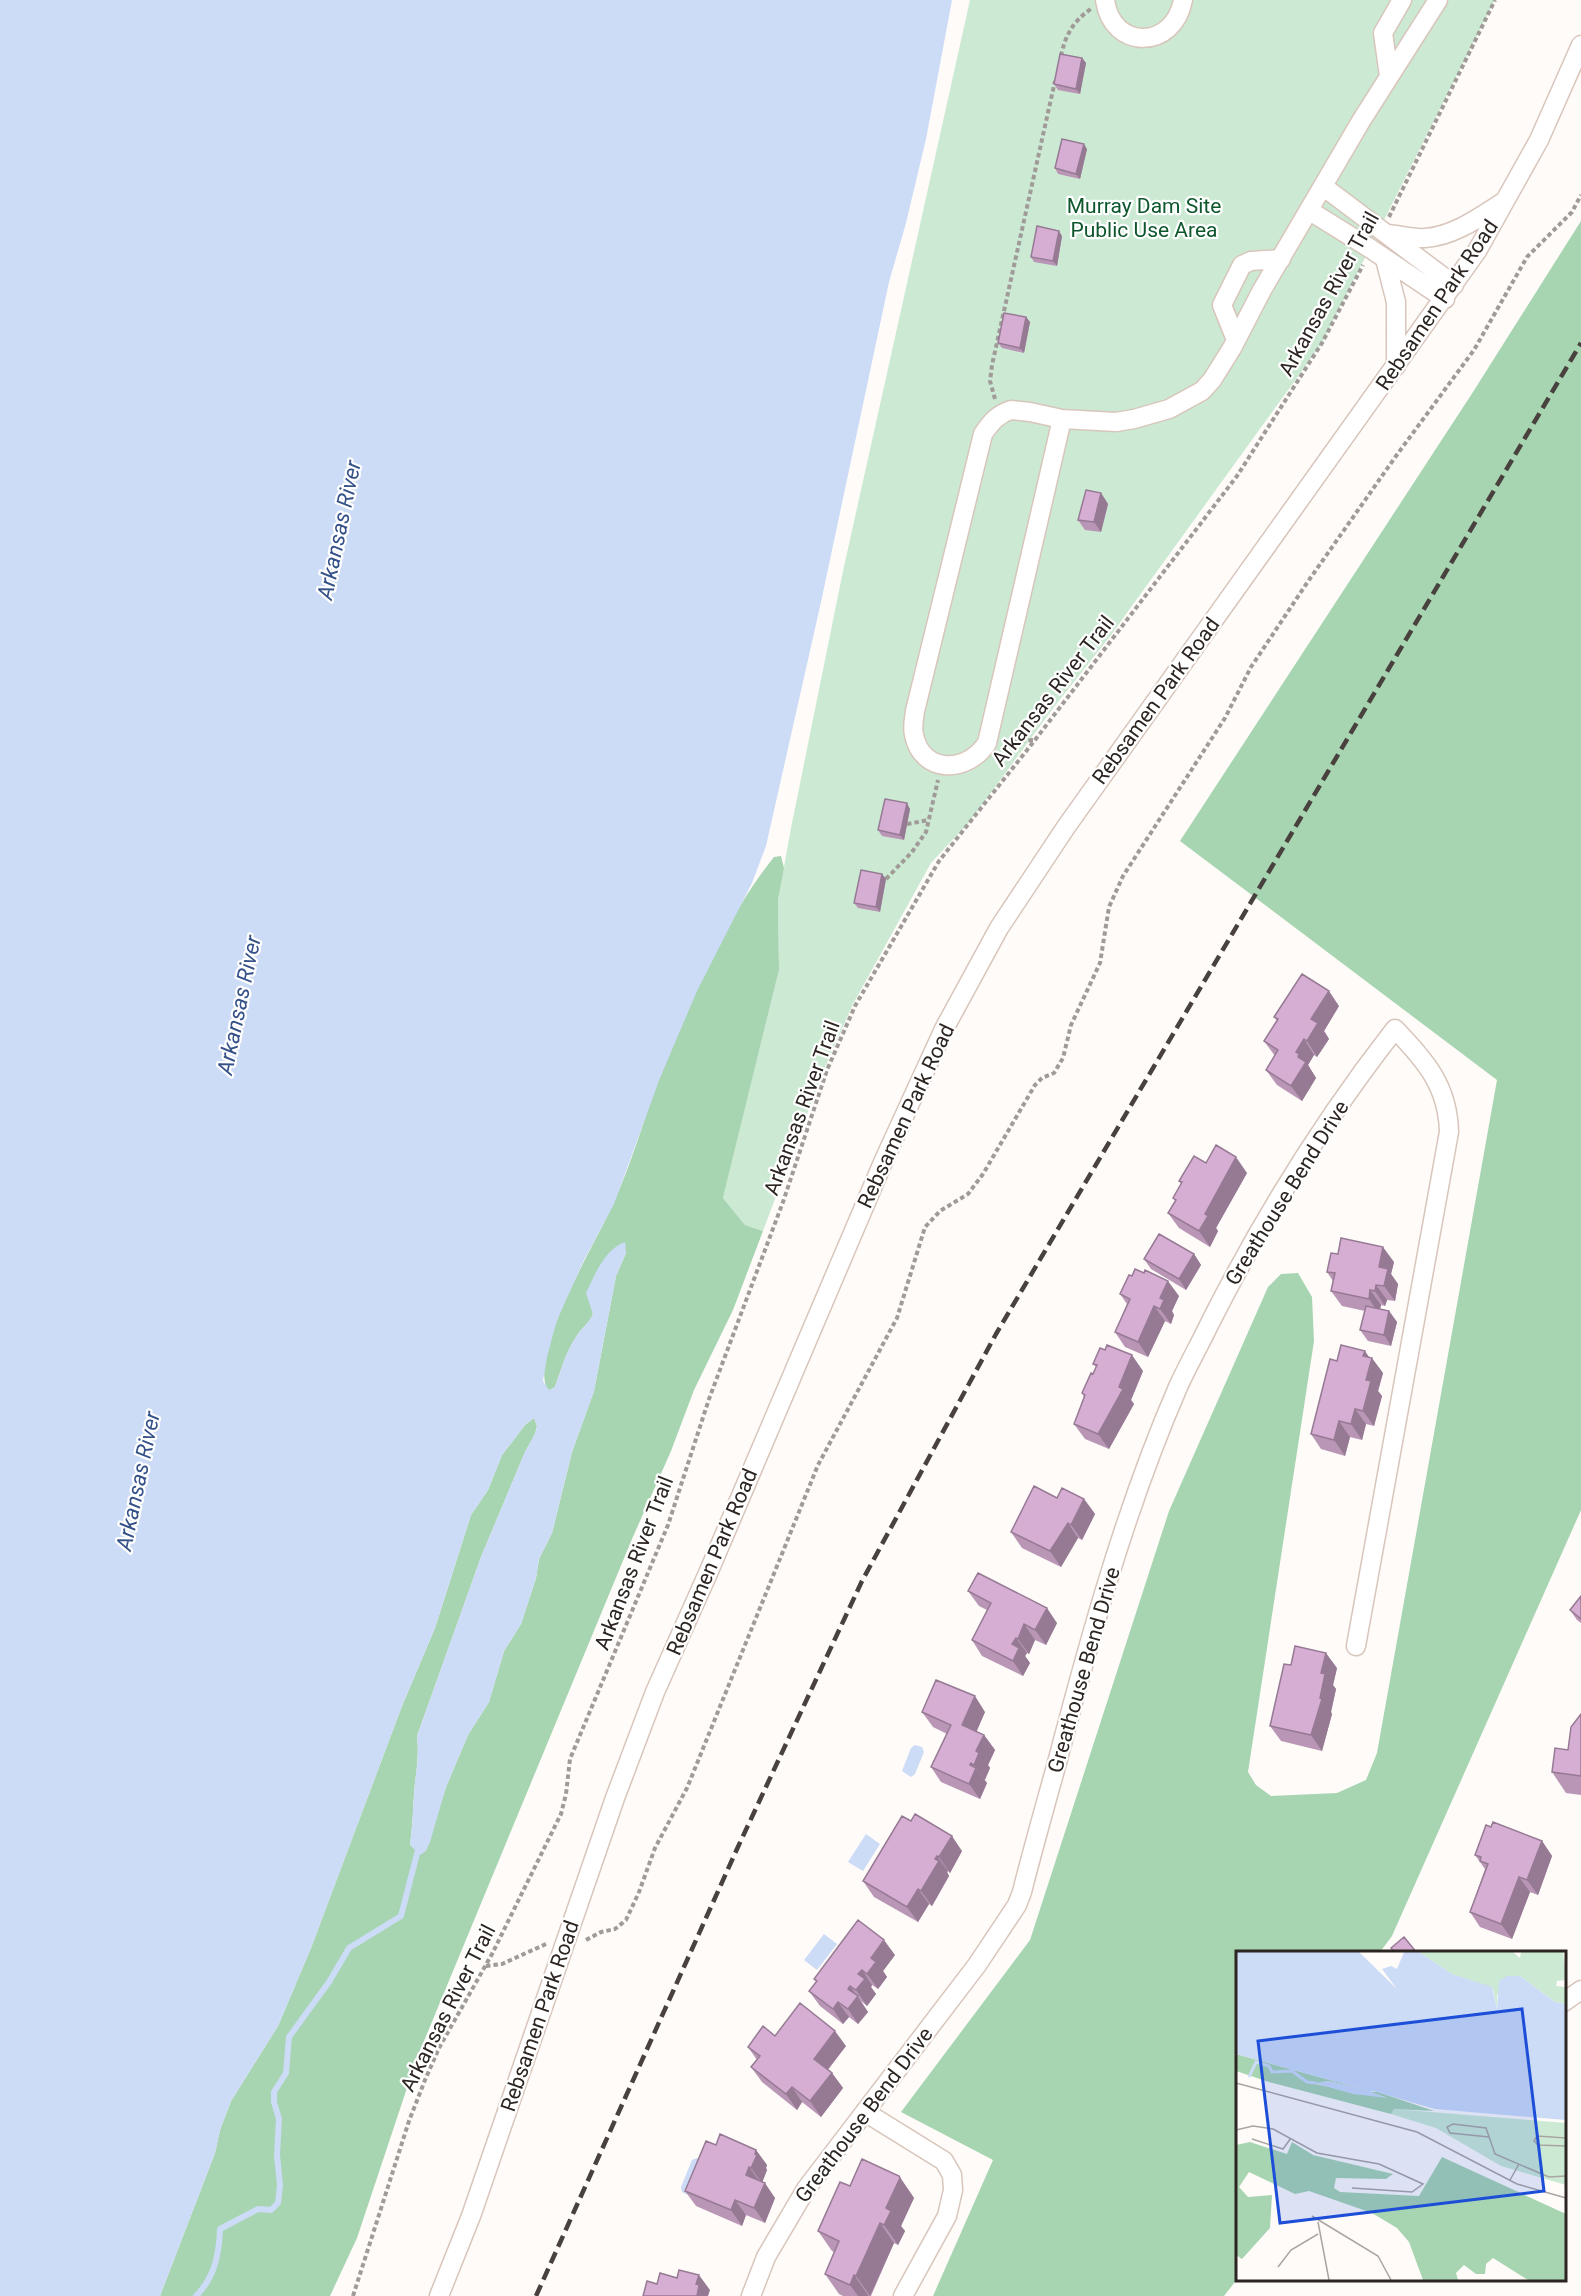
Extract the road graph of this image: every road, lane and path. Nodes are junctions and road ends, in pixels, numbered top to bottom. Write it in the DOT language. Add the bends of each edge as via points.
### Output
graph roads {
  1 [pos="1183,0"];
  2 [pos="1402,0"];
  3 [pos="1438,0"];
  4 [pos="1495,0"];
  5 [pos="1105,1"];
  6 [pos="1581,45"];
  7 [pos="1059,64"];
  8 [pos="1056,76"];
  9 [pos="1389,76"];
  10 [pos="1324,187"];
  11 [pos="1581,195"];
  12 [pos="1507,200"];
  13 [pos="1310,211"];
  14 [pos="1385,232"];
  15 [pos="1378,254"];
  16 [pos="1281,259"];
  17 [pos="1449,292"];
  18 [pos="1236,340"];
  19 [pos="1396,366"];
  20 [pos="1002,413"];
  21 [pos="1062,418"];
  22 [pos="1035,740"];
  23 [pos="987,743"];
  24 [pos="942,764"];
  25 [pos="929,820"];
  26 [pos="907,824"];
  27 [pos="886,879"];
  28 [pos="1356,1647"];
  29 [pos="565,1942"];
  30 [pos="485,1966"];
  31 [pos="1581,1990"];
  32 [pos="1566,2001"];
  33 [pos="864,2112"];
  34 [pos="353,2296"];
  35 [pos="439,2296"];
  36 [pos="751,2296"];
  37 [pos="903,2296"];
  1 -- 5 [label="street" via="1171,26 1158,36 1142,39 1117,26"];
  2 -- 9 [label="street" via="1383,33"];
  3 -- 9 [label="street"];
  4 -- 14 [label="path, Arkansas River Trail"];
  5 -- 7 [label="path" via="1073,23"];
  6 -- 12 [label="street, Rebsamen Park Road" via="1539,140"];
  8 -- 20 [label="path" via="992,365 990,381"];
  9 -- 10 [label="street"];
  10 -- 13 [label="street"];
  10 -- 14 [label="street"];
  11 -- 29 [label="path" via="1572,212 1527,257 1474,350 1309,579 1123,876 1109,908 1100,963 1071,1024 1059,1066 1035,1085 968,1194 940,1211 925,1227 897,1318 818,1465 687,1788 655,1848 626,1920 615,1929 583,1941"];
  12 -- 14 [label="street" via="1444,234 1426,238"];
  12 -- 17 [label="street, Rebsamen Park Road"];
  13 -- 15 [label="street"];
  13 -- 16 [label="street"];
  14 -- 17 [label="street"];
  15 -- 17 [label="street"];
  15 -- 19 [label="street" via="1396,302"];
  15 -- 22 [label="path, Arkansas River Trail" via="1237,476"];
  16 -- 18 [label="street"];
  16 -- 18 [label="street" via="1242,265 1222,305"];
  17 -- 19 [label="street, Rebsamen Park Road"];
  18 -- 21 [label="street" via="1212,380 1184,403 1116,422"];
  19 -- 29 [label="street, Rebsamen Park Road" via="1066,827 999,928 962,995 884,1160 655,1692"];
  20 -- 21 [label="street" via="1020,410"];
  20 -- 24 [label="street" via="983,434 915,711 917,743 929,759"];
  21 -- 23 [label="street"];
  22 -- 23 [label="path"];
  22 -- 30 [label="path, Arkansas River Trail" via="939,861 851,1017 827,1070 668,1525 570,1758 561,1814"];
  23 -- 24 [label="street" via="972,760"];
  24 -- 25 [label="path"];
  25 -- 26 [label="path"];
  25 -- 27 [label="path" via="920,842"];
  28 -- 33 [label="street, Greathouse Bend Drive" via="1449,1132 1445,1098 1432,1072 1395,1029 1255,1236 1179,1385 1122,1534 1017,1905 977,1965"];
  29 -- 30 [label="path" via="548,1943 502,1964"];
  29 -- 35 [label="street, Rebsamen Park Road" via="471,2216"];
  30 -- 34 [label="path, Arkansas River Trail" via="425,2080"];
  31 -- 32 [label="street"];
  33 -- 36 [label="street, Greathouse Bend Drive" via="806,2189 766,2257"];
  33 -- 37 [label="street" via="944,2161 952,2175 947,2216"];
}
